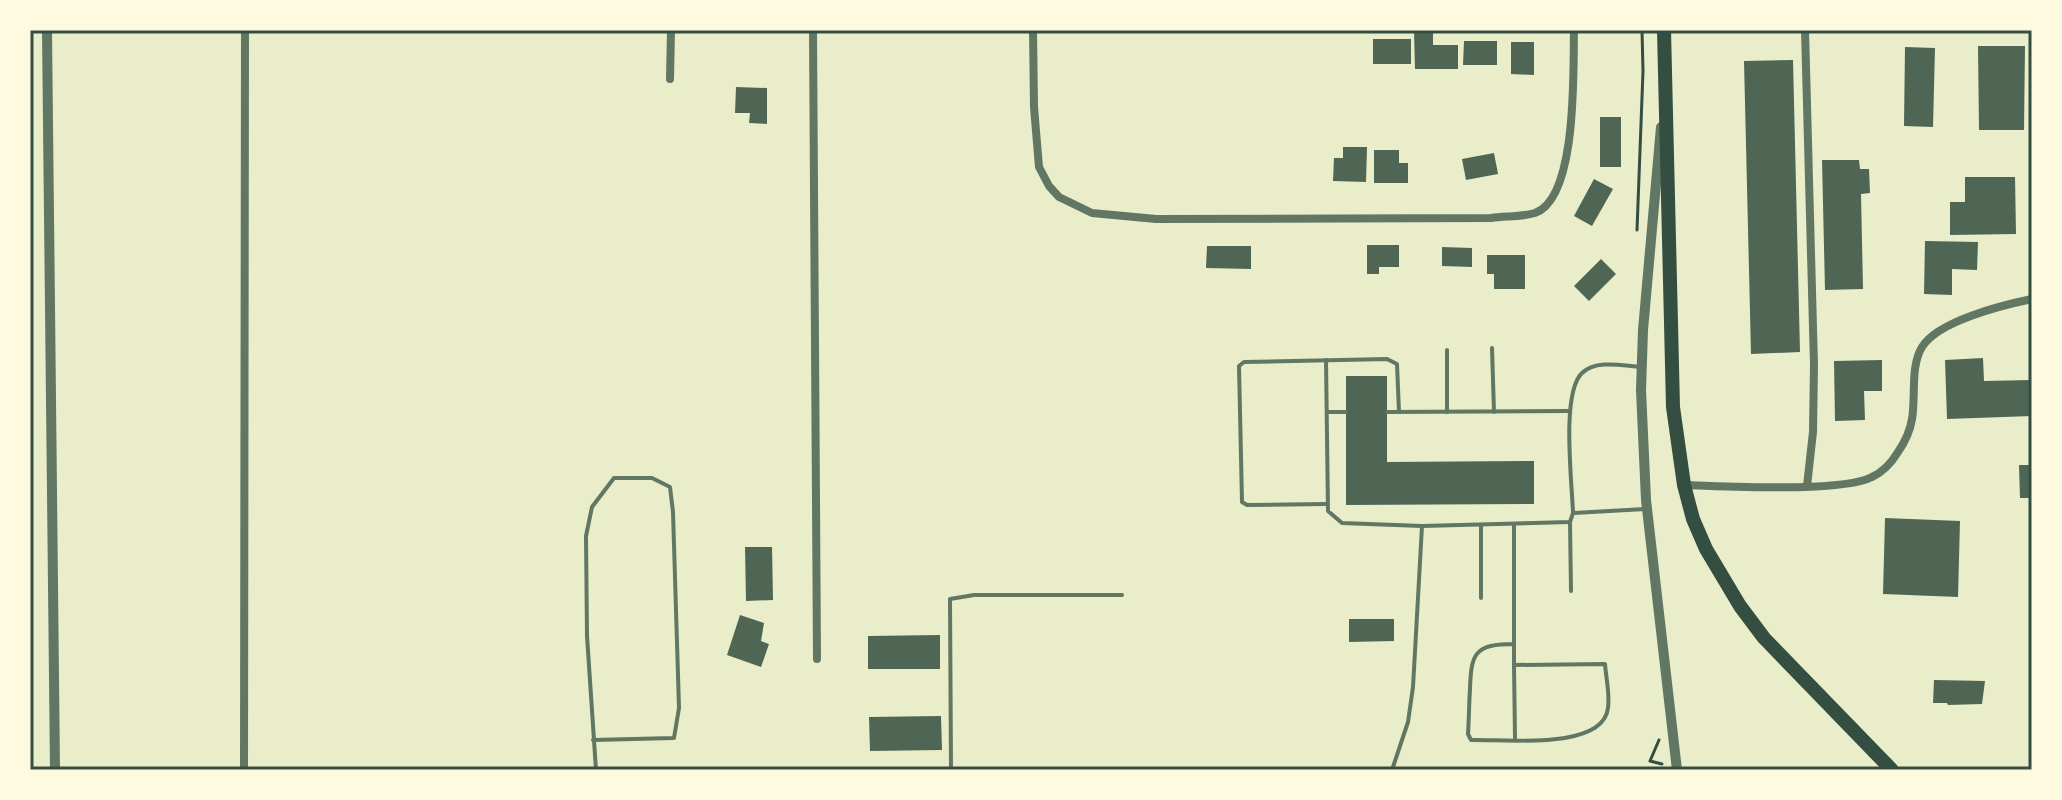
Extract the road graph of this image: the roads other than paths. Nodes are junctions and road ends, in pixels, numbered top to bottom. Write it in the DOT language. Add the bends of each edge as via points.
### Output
graph roads {
  1 [pos="47,30"];
  2 [pos="245,30"];
  3 [pos="671,30"];
  4 [pos="813,30"];
  5 [pos="1033,30"];
  6 [pos="1574,30"];
  7 [pos="1664,30"];
  8 [pos="1805,30"];
  9 [pos="670,79"];
  10 [pos="1665,85"];
  11 [pos="2032,299"];
  12 [pos="1492,348"];
  13 [pos="1447,350"];
  14 [pos="1326,360"];
  15 [pos="1642,367"];
  16 [pos="1569,411"];
  17 [pos="1327,412"];
  18 [pos="1346,412"];
  19 [pos="1387,412"];
  20 [pos="1399,412"];
  21 [pos="1447,412"];
  22 [pos="1494,412"];
  23 [pos="1684,485"];
  24 [pos="1807,486"];
  25 [pos="1327,504"];
  26 [pos="1648,509"];
  27 [pos="1573,513"];
  28 [pos="1570,522"];
  29 [pos="1481,525"];
  30 [pos="1514,525"];
  31 [pos="1422,526"];
  32 [pos="1571,591"];
  33 [pos="1122,595"];
  34 [pos="1481,598"];
  35 [pos="1514,644"];
  36 [pos="817,659"];
  37 [pos="1514,665"];
  38 [pos="1515,739"];
  39 [pos="593,740"];
  40 [pos="55,770"];
  41 [pos="244,770"];
  42 [pos="596,770"];
  43 [pos="951,770"];
  44 [pos="1392,770"];
  45 [pos="1677,770"];
  46 [pos="1892,770"];
  1 -- 40 [label="street"];
  2 -- 41 [label="street"];
  3 -- 9 [label="street"];
  4 -- 36 [label="street"];
  5 -- 6 [label="street" via="1039,167 1049,186 1092,213 1156,219 1491,218 1537,213 1548,202 1567,160"];
  7 -- 10 [label="highway"];
  8 -- 24 [label="street" via="1814,365"];
  10 -- 15 [label="street"];
  10 -- 23 [label="highway" via="1673,407"];
  11 -- 24 [label="street" via="1962,319 1923,345 1905,440 1873,477"];
  12 -- 22 [label="lane"];
  13 -- 21 [label="lane"];
  14 -- 17 [label="lane"];
  14 -- 20 [label="lane" via="1387,359 1397,364"];
  14 -- 25 [label="lane" via="1239,366 1242,502"];
  15 -- 16 [label="lane" via="1603,364 1583,371 1572,386"];
  15 -- 26 [label="street"];
  16 -- 22 [label="lane"];
  16 -- 27 [label="lane"];
  17 -- 18 [label="lane"];
  17 -- 25 [label="lane"];
  19 -- 20 [label="lane"];
  20 -- 21 [label="lane"];
  21 -- 22 [label="lane"];
  23 -- 24 [label="street"];
  23 -- 46 [label="highway" via="1706,549 1740,606 1764,638"];
  25 -- 31 [label="lane" via="1342,523"];
  26 -- 27 [label="lane"];
  26 -- 45 [label="street"];
  27 -- 28 [label="lane"];
  28 -- 30 [label="lane"];
  28 -- 32 [label="lane"];
  29 -- 30 [label="lane"];
  29 -- 31 [label="lane"];
  29 -- 34 [label="lane"];
  30 -- 35 [label="lane"];
  31 -- 44 [label="lane" via="1413,687"];
  33 -- 43 [label="lane" via="950,599"];
  35 -- 37 [label="lane"];
  35 -- 38 [label="lane" via="1479,651 1471,663 1468,734 1471,740"];
  37 -- 38 [label="lane"];
  37 -- 38 [label="lane" via="1605,664 1608,709 1593,731 1575,739"];
  39 -- 39 [label="lane" via="586,536 592,507 614,478 652,478 670,487 673,512 679,708 674,738"];
  39 -- 42 [label="lane"];
}
